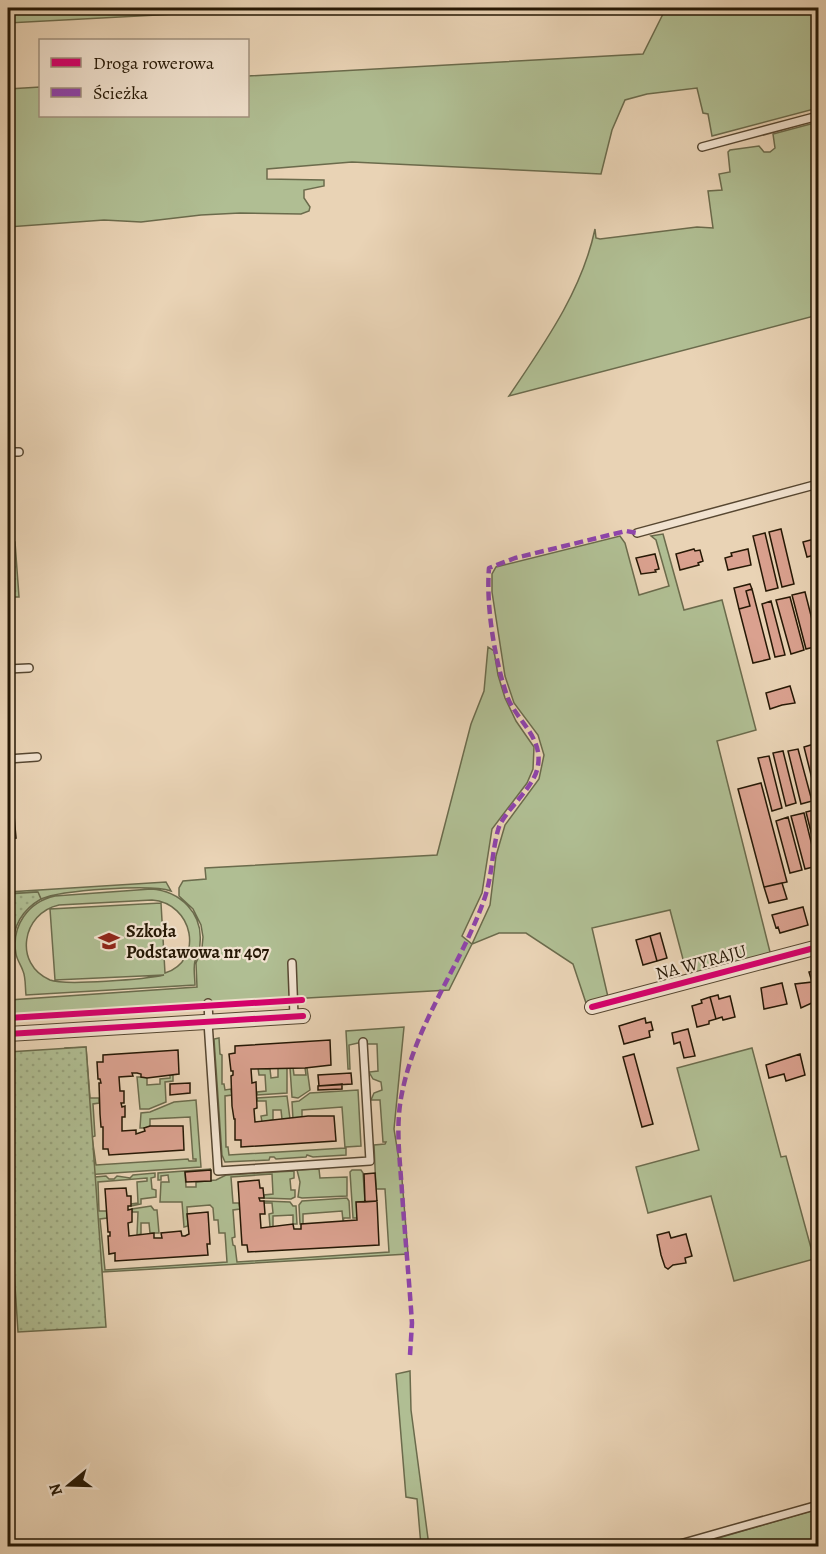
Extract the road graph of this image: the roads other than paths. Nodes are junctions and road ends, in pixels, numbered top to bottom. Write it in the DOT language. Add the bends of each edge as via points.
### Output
graph roads {
  1 [pos="819,116"];
  2 [pos="702,147"];
  3 [pos="8,452"];
  4 [pos="19,452"];
  5 [pos="819,484"];
  6 [pos="637,533"];
  7 [pos="29,668"];
  8 [pos="8,669"];
  9 [pos="37,757"];
  10 [pos="8,759"];
  11 [pos="819,947"];
  12 [pos="292,963"];
  13 [pos="208,1002"];
  14 [pos="592,1007"];
  15 [pos="298,1016"];
  16 [pos="209,1022"];
  17 [pos="8,1034"];
  18 [pos="363,1042"];
  19 [pos="819,1505"];
  20 [pos="673,1546"];
  1 -- 2 [label="lane"];
  3 -- 4 [label="lane"];
  5 -- 6 [label="lane"];
  7 -- 8 [label="lane"];
  9 -- 10 [label="lane"];
  11 -- 14 [label="street, NA WYRAJU"];
  12 -- 15 [label="lane"];
  13 -- 16 [label="lane"];
  15 -- 16 [label="street"];
  16 -- 17 [label="street"];
  16 -- 18 [label="lane" via="218,1171 370,1161"];
  19 -- 20 [label="lane"];
}
